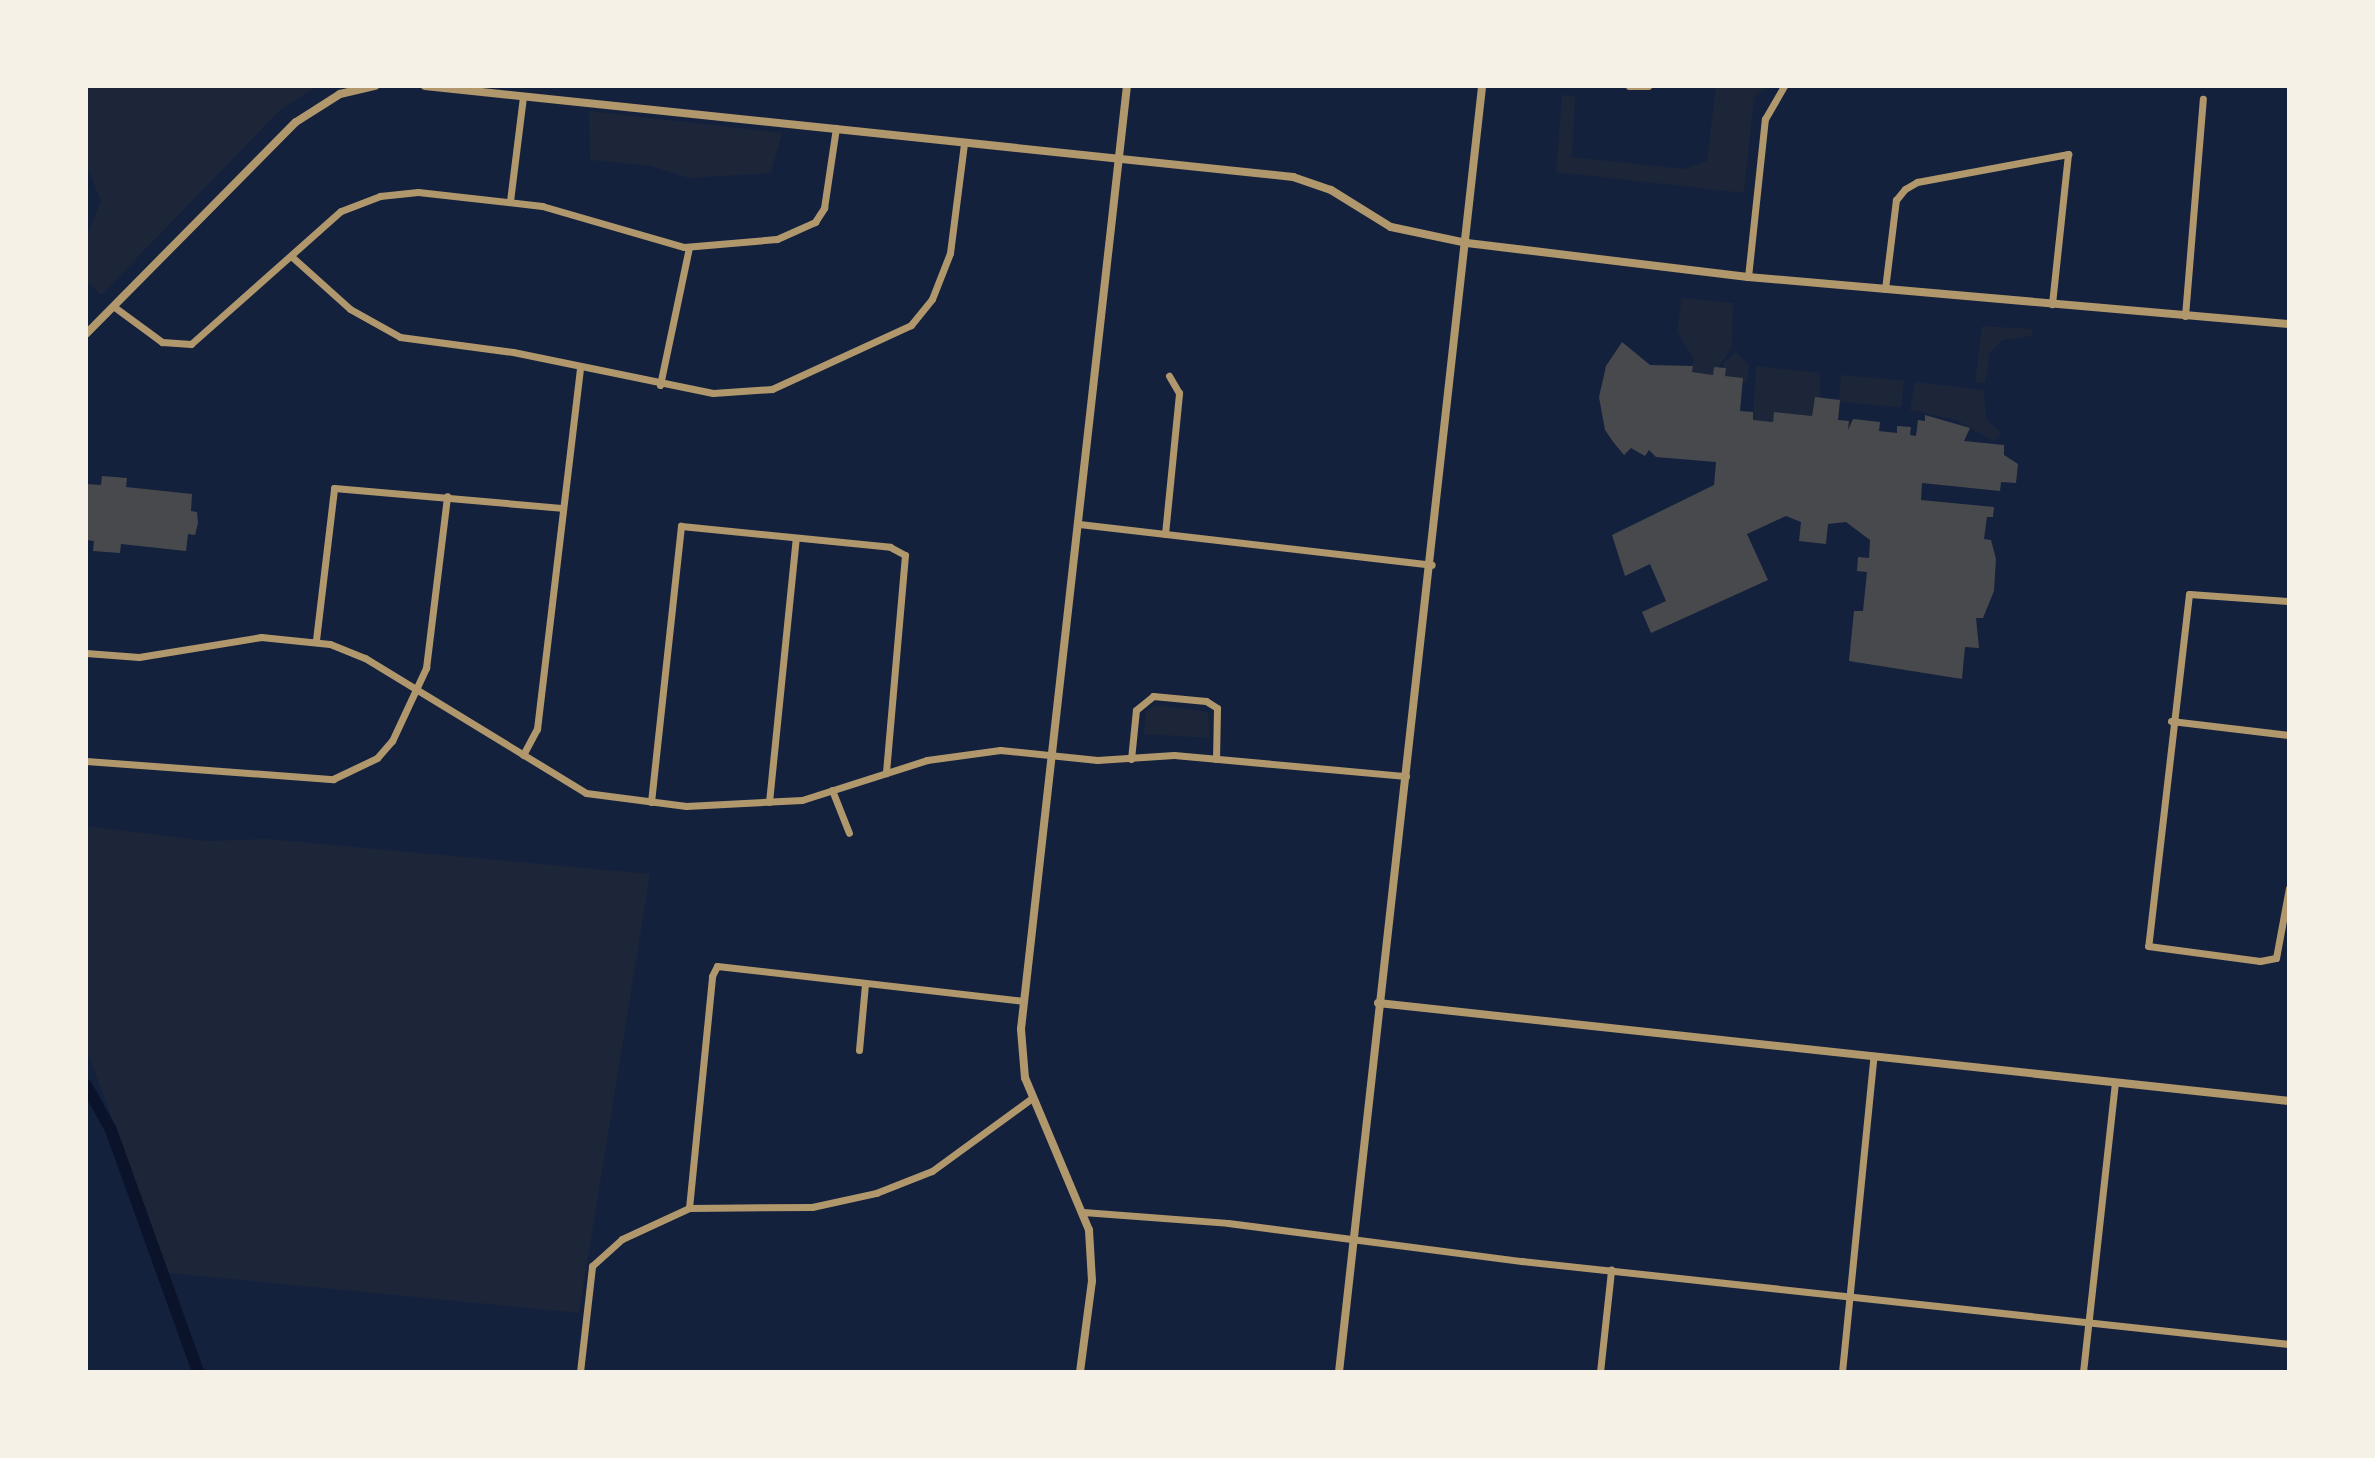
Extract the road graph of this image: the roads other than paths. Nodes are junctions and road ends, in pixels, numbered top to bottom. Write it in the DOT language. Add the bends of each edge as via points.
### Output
graph roads {
  1 [pos="375,86"];
  2 [pos="425,86"];
  3 [pos="1127,86"];
  4 [pos="1482,86"];
  5 [pos="1629,86"];
  6 [pos="1784,86"];
  7 [pos="1648,87"];
  8 [pos="523,97"];
  9 [pos="2203,99"];
  10 [pos="836,128"];
  11 [pos="964,143"];
  12 [pos="1119,159"];
  13 [pos="510,201"];
  14 [pos="1467,243"];
  15 [pos="689,247"];
  16 [pos="291,256"];
  17 [pos="1748,277"];
  18 [pos="1885,289"];
  19 [pos="2052,304"];
  20 [pos="113,306"];
  21 [pos="2185,316"];
  22 [pos="2289,324"];
  23 [pos="86,334"];
  24 [pos="580,367"];
  25 [pos="1169,376"];
  26 [pos="660,385"];
  27 [pos="447,496"];
  28 [pos="561,508"];
  29 [pos="1079,524"];
  30 [pos="1165,534"];
  31 [pos="796,538"];
  32 [pos="1432,565"];
  33 [pos="2289,601"];
  34 [pos="316,640"];
  35 [pos="86,653"];
  36 [pos="416,690"];
  37 [pos="2171,721"];
  38 [pos="2289,735"];
  39 [pos="1053,754"];
  40 [pos="523,755"];
  41 [pos="1131,759"];
  42 [pos="1216,759"];
  43 [pos="86,761"];
  44 [pos="886,773"];
  45 [pos="1406,776"];
  46 [pos="832,790"];
  47 [pos="651,802"];
  48 [pos="769,802"];
  49 [pos="849,833"];
  50 [pos="2289,888"];
  51 [pos="865,984"];
  52 [pos="1024,1001"];
  53 [pos="1378,1003"];
  54 [pos="859,1050"];
  55 [pos="1873,1059"];
  56 [pos="2115,1084"];
  57 [pos="1032,1098"];
  58 [pos="2289,1101"];
  59 [pos="689,1208"];
  60 [pos="1083,1212"];
  61 [pos="1352,1239"];
  62 [pos="1611,1270"];
  63 [pos="1850,1296"];
  64 [pos="2089,1322"];
  65 [pos="2289,1344"];
  66 [pos="580,1372"];
  67 [pos="1080,1372"];
  68 [pos="1339,1372"];
  69 [pos="1600,1372"];
  70 [pos="1842,1372"];
  71 [pos="2083,1372"];
  1 -- 20 [label="street" via="360,88 296,122"];
  2 -- 8 [label="street"];
  3 -- 12 [label="street"];
  4 -- 14 [label="street"];
  5 -- 7 [label="street"];
  6 -- 17 [label="street" via="1763,128"];
  8 -- 10 [label="street"];
  8 -- 13 [label="street"];
  9 -- 21 [label="street"];
  10 -- 11 [label="street"];
  10 -- 15 [label="street" via="824,208 815,222 777,239"];
  11 -- 12 [label="street"];
  11 -- 26 [label="street" via="950,253 932,299 911,325 772,389 713,393"];
  12 -- 14 [label="street" via="1293,177 1331,190 1391,227"];
  12 -- 29 [label="street"];
  13 -- 15 [label="street"];
  13 -- 16 [label="street" via="418,192 366,201 341,211"];
  14 -- 17 [label="street"];
  14 -- 32 [label="street"];
  15 -- 26 [label="street"];
  16 -- 20 [label="street" via="191,344 162,342"];
  16 -- 24 [label="street" via="350,309 400,337"];
  17 -- 18 [label="street"];
  18 -- 19 [label="street"];
  18 -- 19 [label="street" via="1896,200 1917,182 2068,154"];
  19 -- 21 [label="street"];
  20 -- 23 [label="street"];
  21 -- 22 [label="street"];
  24 -- 26 [label="street"];
  24 -- 28 [label="street"];
  25 -- 30 [label="street" via="1179,393"];
  27 -- 28 [label="street"];
  27 -- 34 [label="street" via="334,488"];
  27 -- 36 [label="street" via="426,668"];
  28 -- 40 [label="street" via="537,729"];
  29 -- 30 [label="street"];
  29 -- 39 [label="street"];
  30 -- 32 [label="street"];
  31 -- 44 [label="street" via="890,547 905,555"];
  31 -- 47 [label="street" via="681,526"];
  31 -- 48 [label="street"];
  32 -- 45 [label="street"];
  33 -- 37 [label="street" via="2189,594"];
  34 -- 35 [label="street" via="261,637 139,657"];
  34 -- 36 [label="street" via="365,658"];
  36 -- 40 [label="street"];
  36 -- 43 [label="street" via="377,758 333,779"];
  37 -- 38 [label="street"];
  37 -- 50 [label="street" via="2148,946 2260,961 2276,958"];
  39 -- 41 [label="street"];
  39 -- 44 [label="street" via="972,751"];
  39 -- 52 [label="street"];
  40 -- 47 [label="street" via="586,793"];
  41 -- 42 [label="street"];
  41 -- 42 [label="street" via="1136,710 1153,696 1206,701 1217,708"];
  42 -- 45 [label="street"];
  44 -- 46 [label="street"];
  45 -- 53 [label="street"];
  46 -- 48 [label="street" via="802,800"];
  46 -- 49 [label="street"];
  47 -- 48 [label="street" via="713,808"];
  51 -- 52 [label="street"];
  51 -- 54 [label="street"];
  51 -- 59 [label="street" via="717,966"];
  52 -- 57 [label="street" via="1022,1059"];
  53 -- 55 [label="street"];
  53 -- 61 [label="street"];
  55 -- 56 [label="street"];
  55 -- 63 [label="street"];
  56 -- 58 [label="street"];
  56 -- 64 [label="street"];
  57 -- 59 [label="street" via="932,1171 876,1193 812,1207"];
  57 -- 60 [label="street"];
  59 -- 66 [label="street" via="622,1239 592,1266"];
  60 -- 61 [label="street"];
  60 -- 67 [label="street" via="1093,1257"];
  61 -- 62 [label="street"];
  61 -- 68 [label="street"];
  62 -- 63 [label="street"];
  62 -- 69 [label="street"];
  63 -- 64 [label="street"];
  63 -- 70 [label="street"];
  64 -- 65 [label="street"];
  64 -- 71 [label="street"];
}
